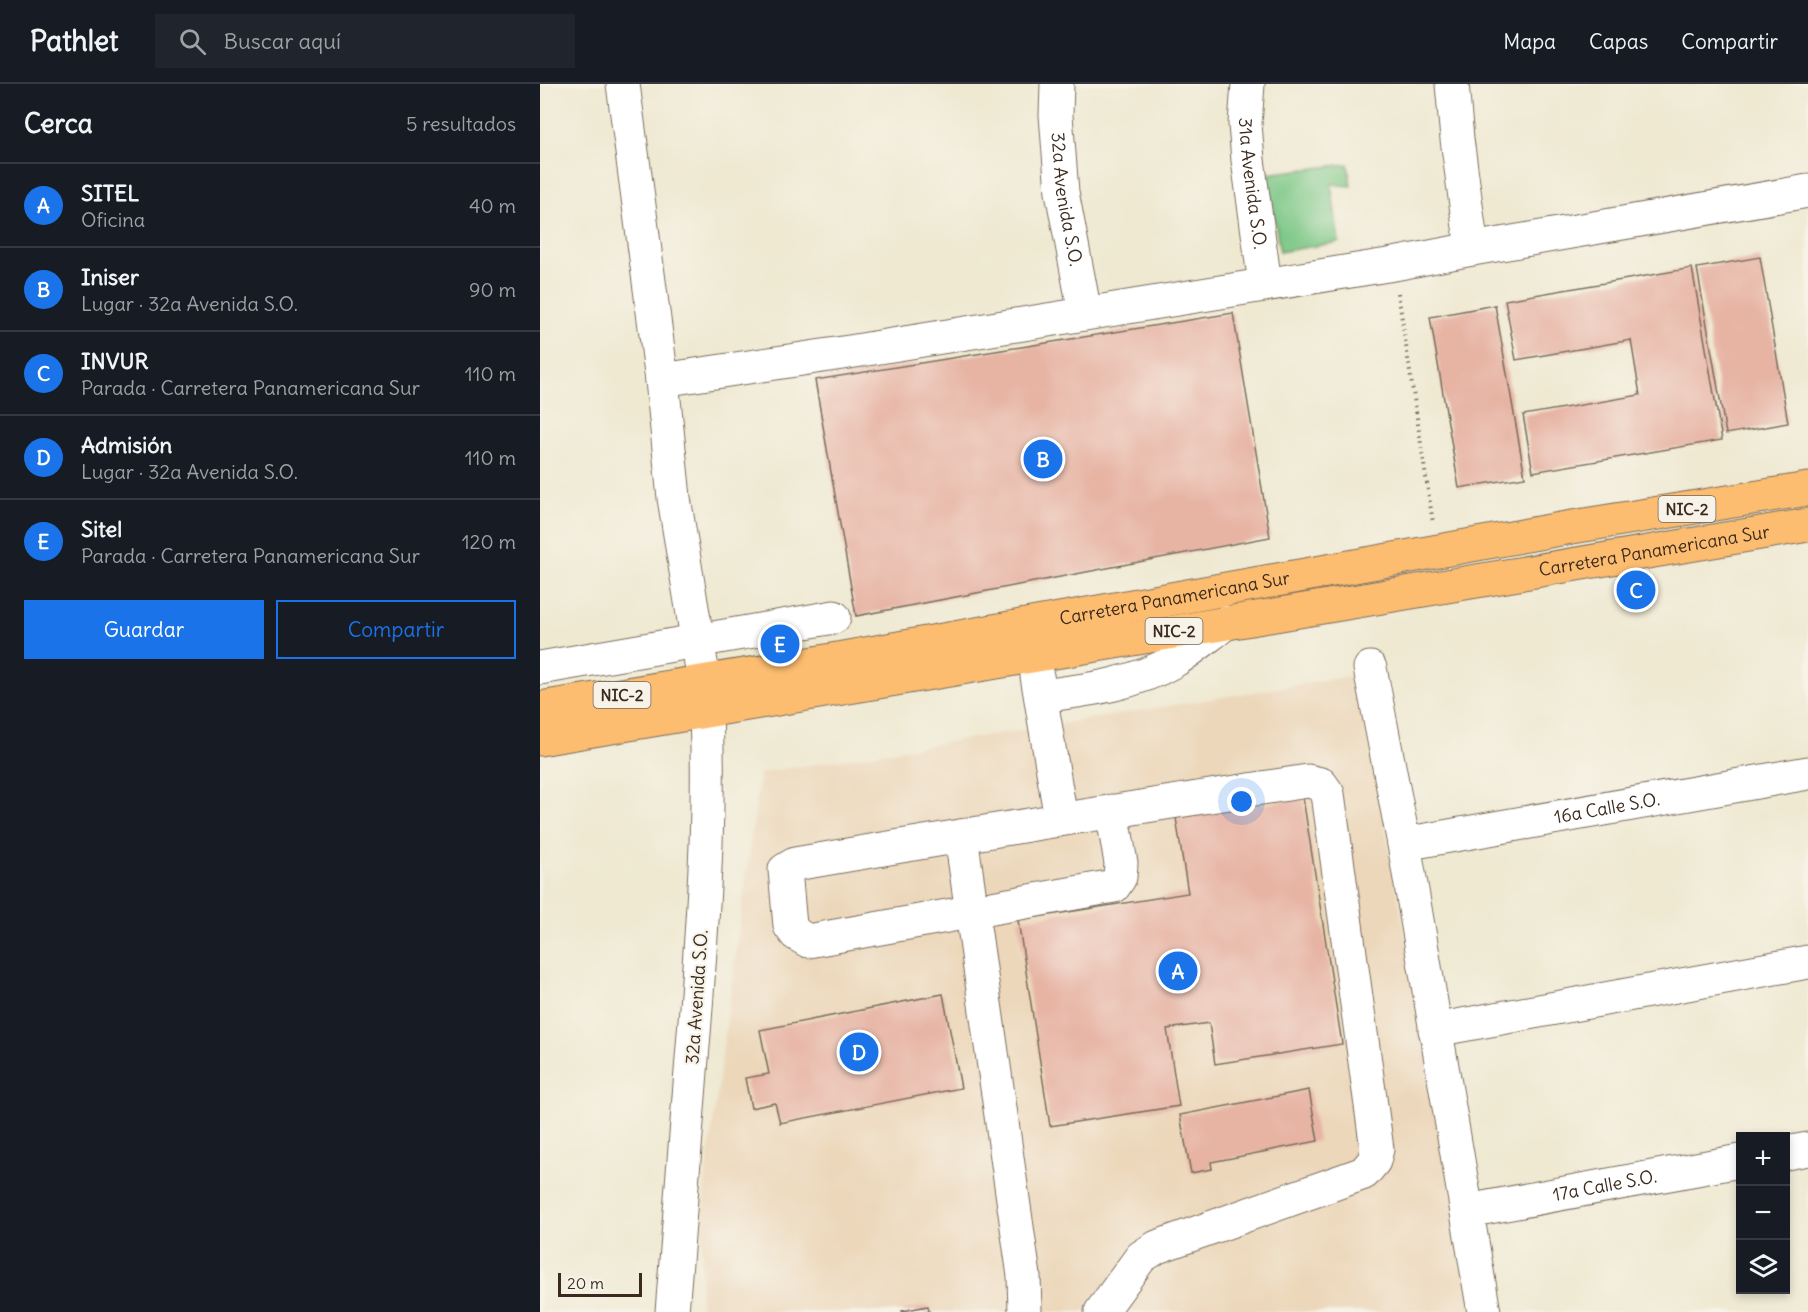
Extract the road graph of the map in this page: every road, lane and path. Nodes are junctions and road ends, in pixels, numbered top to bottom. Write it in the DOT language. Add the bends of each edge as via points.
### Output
graph roads {
  1 [pos="623,84"];
  2 [pos="1056,84"];
  3 [pos="1248,84"];
  4 [pos="1452,84"];
  5 [pos="1808,191"];
  6 [pos="1472,249"];
  7 [pos="1394,264"];
  8 [pos="1264,284"];
  9 [pos="1085,313"];
  10 [pos="662,380"];
  11 [pos="1808,489"];
  12 [pos="1808,525"];
  13 [pos="1437,550"];
  14 [pos="834,617"];
  15 [pos="1227,622"];
  16 [pos="1029,624"];
  17 [pos="698,640"];
  18 [pos="1034,656"];
  19 [pos="540,668"];
  20 [pos="1370,668"];
  21 [pos="705,696"];
  22 [pos="1041,696"];
  23 [pos="540,708"];
  24 [pos="540,739"];
  25 [pos="1808,773"];
  26 [pos="1112,811"];
  27 [pos="1061,819"];
  28 [pos="961,836"];
  29 [pos="1404,844"];
  30 [pos="972,912"];
  31 [pos="1808,962"];
  32 [pos="1435,1029"];
  33 [pos="1808,1149"];
  34 [pos="1790,1152"];
  35 [pos="1736,1162"];
  36 [pos="1467,1211"];
  37 [pos="672,1312"];
  38 [pos="1025,1312"];
  39 [pos="1101,1312"];
  40 [pos="1484,1312"];
  1 -- 10 [label="street, 32a Avenida S.O."];
  2 -- 9 [label="street, 32a Avenida S.O." via="1062,192"];
  3 -- 8 [label="street, 31a Avenida S.O." via="1245,124"];
  4 -- 6 [label="street"];
  5 -- 6 [label="street"];
  6 -- 7 [label="street"];
  7 -- 8 [label="street"];
  7 -- 13 [label="path"];
  8 -- 9 [label="street"];
  9 -- 10 [label="street"];
  10 -- 17 [label="street, 32a Avenida S.O." via="674,498"];
  11 -- 13 [label="highway, Carretera Panamericana Sur / NIC-2"];
  12 -- 15 [label="highway, Carretera Panamericana Sur / NIC-2"];
  13 -- 16 [label="highway, Carretera Panamericana Sur / NIC-2"];
  14 -- 17 [label="street"];
  15 -- 18 [label="highway, Carretera Panamericana Sur / NIC-2"];
  15 -- 22 [label="street" via="1174,661 1137,678"];
  16 -- 18 [label="street"];
  16 -- 21 [label="highway, Carretera Panamericana Sur / NIC-2" via="787,668"];
  17 -- 19 [label="street"];
  17 -- 21 [label="street, 32a Avenida S.O."];
  18 -- 21 [label="highway, Carretera Panamericana Sur / NIC-2"];
  18 -- 22 [label="street"];
  20 -- 29 [label="street"];
  21 -- 23 [label="highway, Carretera Panamericana Sur / NIC-2"];
  21 -- 24 [label="highway, Carretera Panamericana Sur / NIC-2"];
  21 -- 37 [label="street, 32a Avenida S.O." via="705,892"];
  22 -- 27 [label="street"];
  25 -- 29 [label="street, 16a Calle S.O."];
  26 -- 27 [label="street"];
  26 -- 30 [label="street" via="1120,863 1120,877 1114,886"];
  26 -- 39 [label="street" via="1308,781 1321,784 1328,794 1377,1149 1374,1161 1364,1173 1157,1247 1141,1257"];
  27 -- 28 [label="street"];
  28 -- 30 [label="street"];
  28 -- 30 [label="street" via="795,864 785,870 790,926 808,941"];
  29 -- 32 [label="street"];
  30 -- 38 [label="street" via="1024,1276"];
  31 -- 32 [label="street"];
  32 -- 36 [label="street"];
  33 -- 34 [label="street"];
  35 -- 36 [label="street, 17a Calle S.O."];
  36 -- 40 [label="street"];
}
